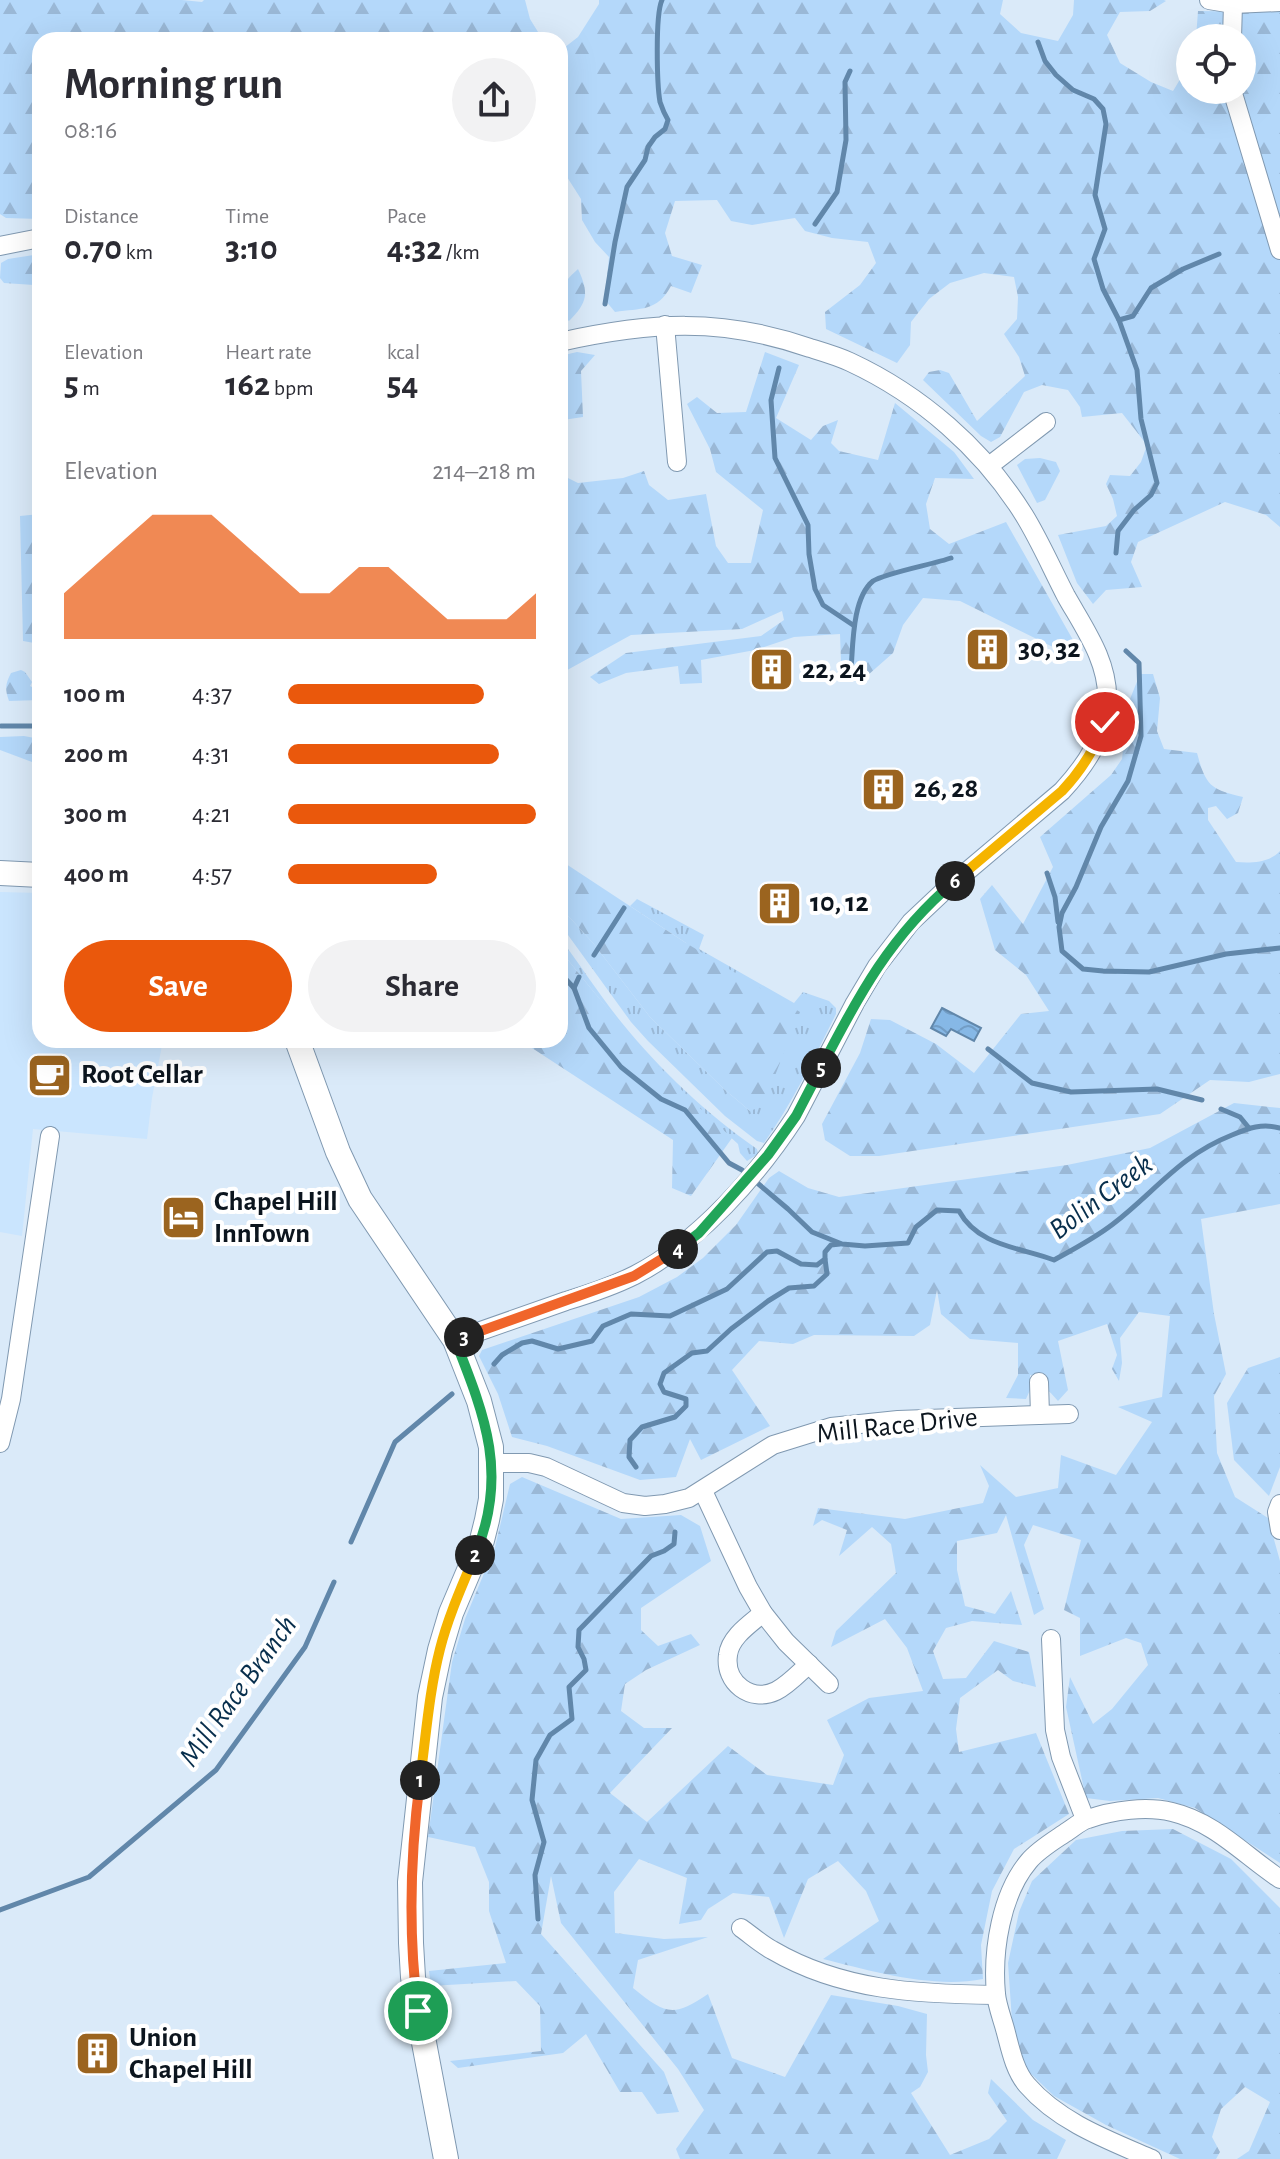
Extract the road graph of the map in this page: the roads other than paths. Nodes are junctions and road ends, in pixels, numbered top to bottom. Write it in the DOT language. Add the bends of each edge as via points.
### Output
graph roads {
  1 [pos="1209,0"];
  2 [pos="1280,2"];
  3 [pos="1233,4"];
  4 [pos="1232,24"];
  5 [pos="1236,104"];
  6 [pos="32,240"];
  7 [pos="0,246"];
  8 [pos="1280,250"];
  9 [pos="665,325"];
  10 [pos="568,340"];
  11 [pos="1046,422"];
  12 [pos="677,462"];
  13 [pos="989,466"];
  14 [pos="0,873"];
  15 [pos="32,875"];
  16 [pos="300,1048"];
  17 [pos="50,1136"];
  18 [pos="455,1340"];
  19 [pos="1039,1382"];
  20 [pos="1069,1414"];
  21 [pos="1040,1415"];
  22 [pos="0,1443"];
  23 [pos="492,1463"];
  24 [pos="703,1491"];
  25 [pos="1280,1504"];
  26 [pos="1280,1530"];
  27 [pos="763,1613"];
  28 [pos="1051,1639"];
  29 [pos="809,1664"];
  30 [pos="829,1684"];
  31 [pos="1085,1819"];
  32 [pos="1280,1879"];
  33 [pos="741,1928"];
  34 [pos="996,1995"];
  35 [pos="446,2159"];
  36 [pos="1152,2159"];
  1 -- 3 [label="street"];
  2 -- 3 [label="street"];
  3 -- 4 [label="street"];
  5 -- 8 [label="street"];
  6 -- 7 [label="street"];
  9 -- 10 [label="street"];
  9 -- 12 [label="street"];
  9 -- 13 [label="street" via="751,332 848,361 945,423"];
  11 -- 13 [label="street"];
  13 -- 18 [label="street" via="1025,516 1091,639 1103,673 1105,722 1090,756 1062,791 905,930 855,1003 796,1116 699,1233 634,1276"];
  14 -- 15 [label="street"];
  16 -- 18 [label="street" via="360,1199"];
  17 -- 22 [label="street"];
  18 -- 23 [label="street" via="479,1401"];
  19 -- 21 [label="street"];
  20 -- 21 [label="street, Mill Race Drive"];
  21 -- 24 [label="street, Mill Race Drive" via="831,1427 773,1445"];
  23 -- 24 [label="street, Mill Race Drive" via="546,1467 634,1505 665,1504"];
  23 -- 35 [label="street" via="482,1540 451,1613 430,1697 410,1882 413,1977"];
  24 -- 27 [label="street"];
  25 -- 26 [label="street"];
  27 -- 29 [label="street"];
  27 -- 29 [label="street" via="728,1654 732,1678 741,1690 753,1695 778,1690"];
  28 -- 31 [label="street" via="1055,1730"];
  29 -- 30 [label="street"];
  31 -- 32 [label="street" via="1171,1811 1217,1832"];
  31 -- 34 [label="street" via="1030,1860 1015,1882 998,1932"];
  33 -- 34 [label="street" via="771,1950 850,1983 919,1993"];
  34 -- 36 [label="street" via="1026,2084 1090,2132"];
}
